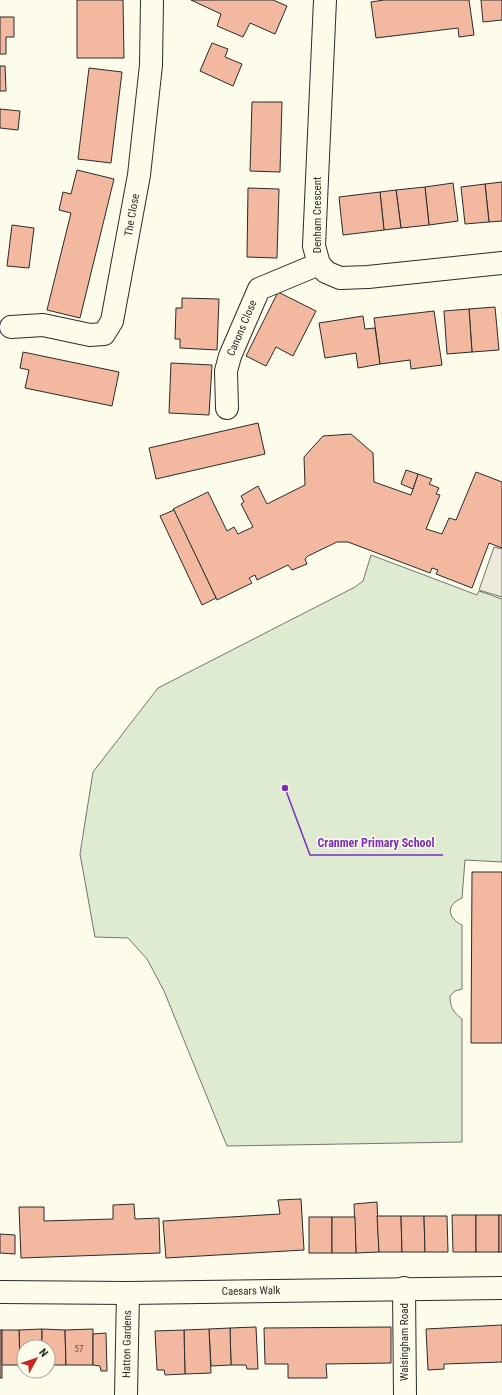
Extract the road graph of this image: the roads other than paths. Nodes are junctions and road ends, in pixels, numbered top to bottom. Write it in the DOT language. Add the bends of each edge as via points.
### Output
graph roads {
  1 [pos="152,0"];
  2 [pos="325,0"];
  3 [pos="502,263"];
  4 [pos="319,264"];
  5 [pos="12,327"];
  6 [pos="227,408"];
  7 [pos="404,1288"];
  8 [pos="502,1288"];
  9 [pos="0,1292"];
  10 [pos="128,1293"];
  11 [pos="126,1395"];
  12 [pos="405,1395"];
  1 -- 5 [label="street, The Close" via="151,65 139,176 112,321 104,334 90,334 43,325"];
  2 -- 4 [label="street, Denham Crescent" via="314,246"];
  3 -- 4 [label="street, Denham Crescent" via="340,278 326,272"];
  4 -- 6 [label="street, Canons Close" via="259,289 230,356 226,371"];
  7 -- 8 [label="street, Caesars Walk"];
  7 -- 10 [label="street, Caesars Walk"];
  7 -- 12 [label="street, Walsingham Road"];
  9 -- 10 [label="street, Caesars Walk"];
  10 -- 11 [label="street, Hatton Gardens"];
}
